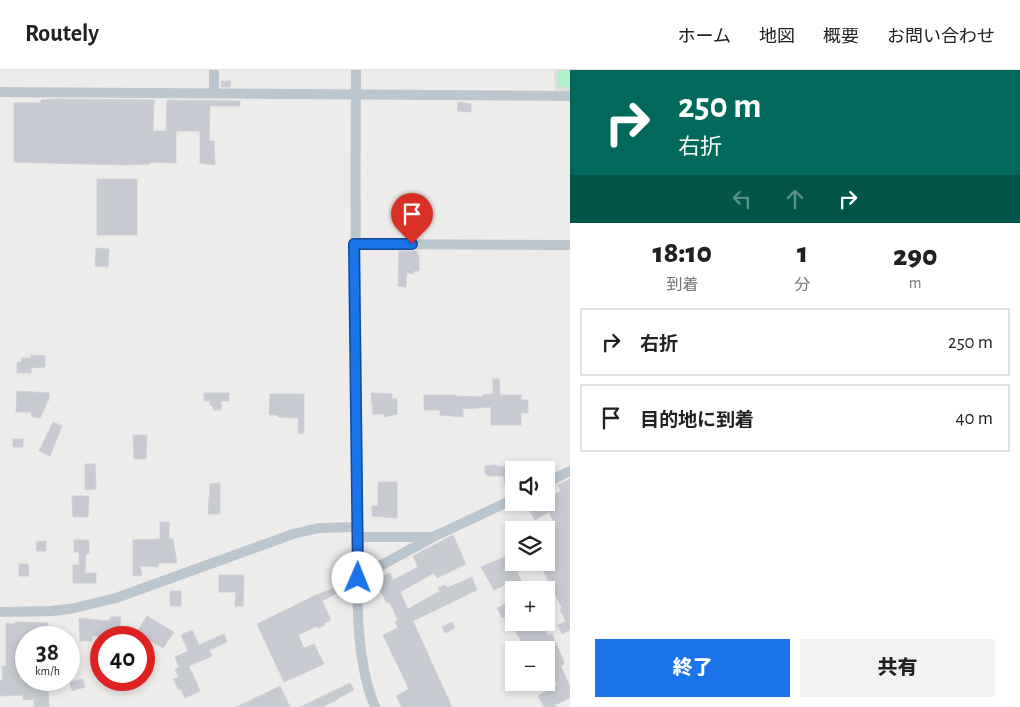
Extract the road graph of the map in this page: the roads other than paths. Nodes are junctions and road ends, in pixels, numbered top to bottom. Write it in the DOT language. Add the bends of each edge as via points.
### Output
graph roads {
  1 [pos="214,70"];
  2 [pos="356,70"];
  3 [pos="0,92"];
  4 [pos="214,93"];
  5 [pos="355,94"];
  6 [pos="570,96"];
  7 [pos="354,244"];
  8 [pos="570,245"];
  9 [pos="570,471"];
  10 [pos="555,478"];
  11 [pos="505,503"];
  12 [pos="358,532"];
  13 [pos="433,537"];
  14 [pos="358,578"];
  15 [pos="0,612"];
  16 [pos="375,707"];
  1 -- 4 [label="street"];
  2 -- 5 [label="street"];
  3 -- 4 [label="street"];
  4 -- 5 [label="street"];
  5 -- 6 [label="street"];
  5 -- 7 [label="street"];
  7 -- 8 [label="street"];
  7 -- 12 [label="street"];
  9 -- 10 [label="street"];
  11 -- 13 [label="street"];
  12 -- 13 [label="street"];
  12 -- 14 [label="street"];
  12 -- 15 [label="street" via="319,528 293,534 116,598 51,611"];
  13 -- 14 [label="street"];
  14 -- 16 [label="street" via="362,658"];
}
